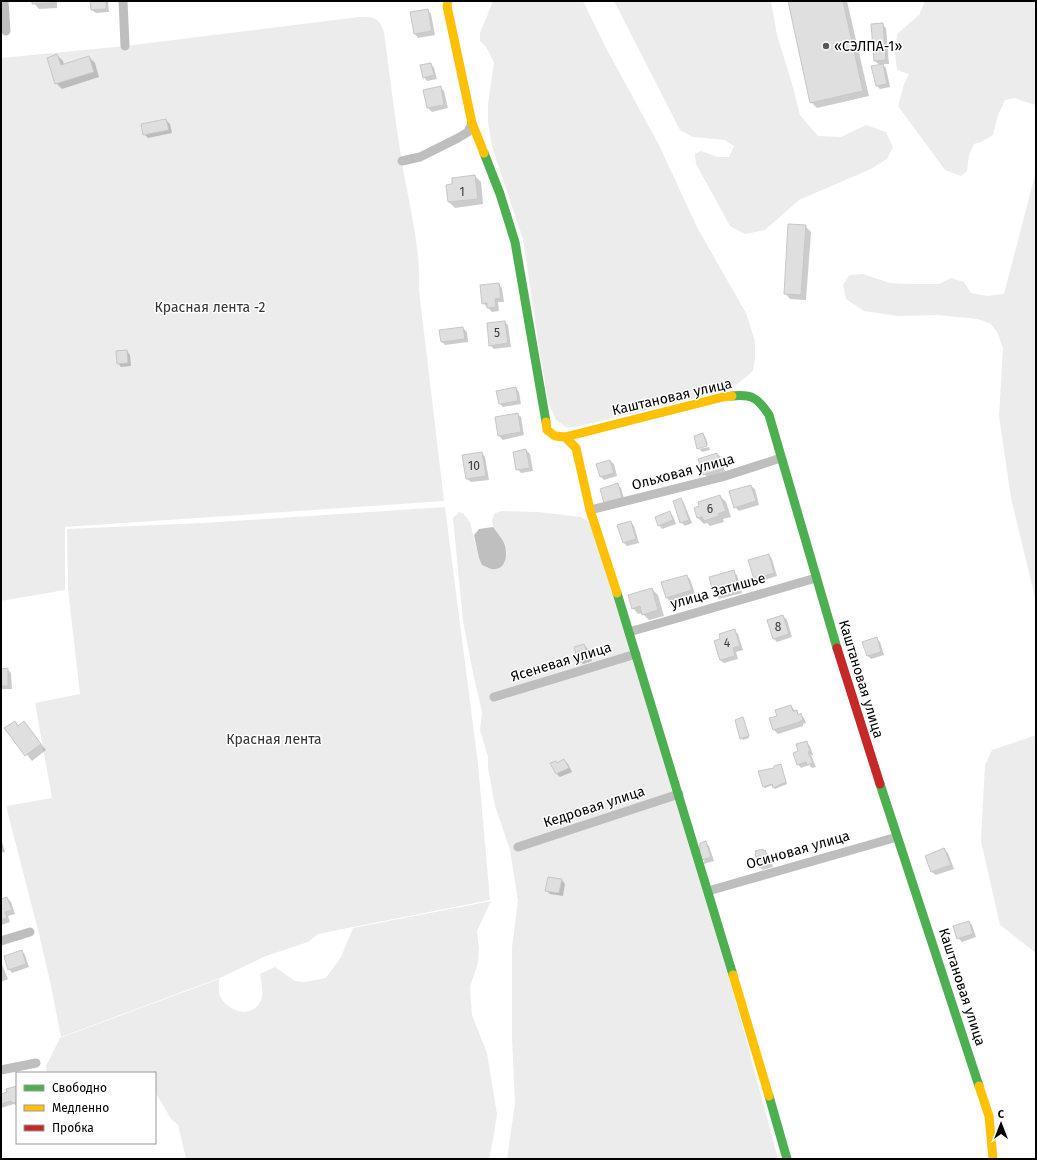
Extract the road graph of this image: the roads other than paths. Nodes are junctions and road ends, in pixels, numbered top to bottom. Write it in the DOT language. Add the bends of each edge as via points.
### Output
graph roads {
  1 [pos="4,1"];
  2 [pos="123,1"];
  3 [pos="448,1"];
  4 [pos="6,32"];
  5 [pos="125,46"];
  6 [pos="472,123"];
  7 [pos="402,161"];
  8 [pos="565,437"];
  9 [pos="781,458"];
  10 [pos="590,510"];
  11 [pos="816,578"];
  12 [pos="629,632"];
  13 [pos="636,654"];
  14 [pos="494,697"];
  15 [pos="679,794"];
  16 [pos="897,837"];
  17 [pos="518,847"];
  18 [pos="708,890"];
  19 [pos="30,932"];
  20 [pos="1,941"];
  21 [pos="36,1063"];
  22 [pos="1,1070"];
  23 [pos="787,1159"];
  24 [pos="992,1159"];
  1 -- 4 [label="street"];
  2 -- 5 [label="street"];
  3 -- 6 [label="street"];
  6 -- 7 [label="street" via="468,132 458,138 420,157"];
  6 -- 8 [label="street" via="500,194 515,242 547,430 555,436"];
  8 -- 9 [label="street, Каштановая улица" via="723,397 746,395 754,398 766,409"];
  8 -- 10 [label="street" via="576,448"];
  9 -- 10 [label="street, Ольховая улица" via="722,477"];
  9 -- 11 [label="street, Каштановая улица"];
  10 -- 12 [label="street"];
  11 -- 12 [label="street, улица Затишье"];
  11 -- 16 [label="street, Каштановая улица"];
  12 -- 13 [label="street"];
  13 -- 14 [label="street, Ясеневая улица"];
  13 -- 15 [label="street"];
  15 -- 17 [label="street, Кедровая улица"];
  15 -- 18 [label="street"];
  16 -- 18 [label="street, Осиновая улица"];
  16 -- 24 [label="street, Каштановая улица" via="989,1116"];
  18 -- 23 [label="street"];
  19 -- 20 [label="street"];
  21 -- 22 [label="street"];
}
